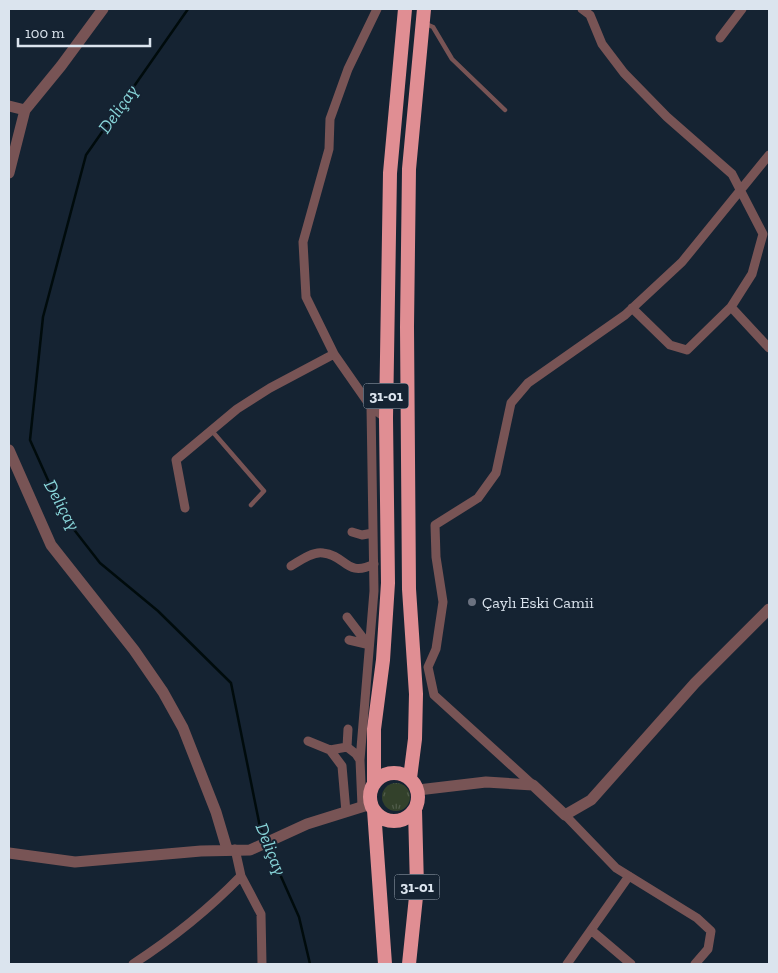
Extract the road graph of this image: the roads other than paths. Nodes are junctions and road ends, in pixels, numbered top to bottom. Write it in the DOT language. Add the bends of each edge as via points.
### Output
graph roads {
  1 [pos="103,9"];
  2 [pos="377,9"];
  3 [pos="405,9"];
  4 [pos="582,9"];
  5 [pos="742,9"];
  6 [pos="423,16"];
  7 [pos="720,38"];
  8 [pos="9,106"];
  9 [pos="25,110"];
  10 [pos="505,110"];
  11 [pos="769,155"];
  12 [pos="9,174"];
  13 [pos="740,190"];
  14 [pos="766,232"];
  15 [pos="731,306"];
  16 [pos="632,308"];
  17 [pos="769,348"];
  18 [pos="334,354"];
  19 [pos="371,407"];
  20 [pos="386,418"];
  21 [pos="210,429"];
  22 [pos="9,450"];
  23 [pos="251,505"];
  24 [pos="185,508"];
  25 [pos="352,532"];
  26 [pos="373,533"];
  27 [pos="374,564"];
  28 [pos="291,566"];
  29 [pos="769,609"];
  30 [pos="347,617"];
  31 [pos="349,640"];
  32 [pos="368,645"];
  33 [pos="348,729"];
  34 [pos="308,741"];
  35 [pos="347,747"];
  36 [pos="330,750"];
  37 [pos="360,760"];
  38 [pos="374,784"];
  39 [pos="414,784"];
  40 [pos="533,785"];
  41 [pos="369,807"];
  42 [pos="415,810"];
  43 [pos="346,812"];
  44 [pos="565,815"];
  45 [pos="231,849"];
  46 [pos="9,853"];
  47 [pos="241,876"];
  48 [pos="629,876"];
  49 [pos="591,930"];
  50 [pos="133,964"];
  51 [pos="262,964"];
  52 [pos="385,964"];
  53 [pos="409,964"];
  54 [pos="567,964"];
  55 [pos="631,964"];
  56 [pos="696,964"];
  1 -- 9 [label="street"];
  2 -- 18 [label="street" via="348,69 330,119 329,149 303,242 306,297"];
  3 -- 20 [label="highway, 31-01" via="390,173"];
  4 -- 13 [label="street" via="590,15 602,44 624,73 667,117 732,174"];
  5 -- 7 [label="street"];
  6 -- 10 [label="lane" via="452,59"];
  6 -- 39 [label="highway, 31-01" via="409,169 407,327 409,589 416,694"];
  8 -- 9 [label="street"];
  9 -- 12 [label="street"];
  11 -- 13 [label="street"];
  13 -- 14 [label="street"];
  13 -- 16 [label="street" via="682,262"];
  14 -- 15 [label="street" via="752,274"];
  15 -- 16 [label="street" via="687,350 670,345"];
  15 -- 17 [label="street"];
  16 -- 40 [label="street" via="528,383 510,403 496,473 478,498 436,525 436,557 443,602 436,649 428,666 434,695"];
  18 -- 19 [label="street"];
  18 -- 21 [label="street" via="270,388"];
  19 -- 20 [label="street"];
  19 -- 26 [label="street"];
  20 -- 38 [label="highway, 31-01" via="388,583 374,729"];
  21 -- 23 [label="lane" via="264,491"];
  21 -- 24 [label="street" via="176,460"];
  22 -- 45 [label="street" via="52,545 163,692 197,758"];
  25 -- 26 [label="street" via="362,535"];
  26 -- 27 [label="street"];
  27 -- 28 [label="street" via="352,569 322,552"];
  27 -- 32 [label="street"];
  29 -- 44 [label="street" via="695,683 591,800"];
  30 -- 32 [label="street"];
  31 -- 32 [label="street"];
  32 -- 37 [label="street"];
  33 -- 35 [label="street"];
  34 -- 36 [label="street"];
  35 -- 36 [label="street"];
  35 -- 37 [label="street"];
  36 -- 43 [label="street" via="342,766"];
  37 -- 41 [label="street"];
  38 -- 39 [label="highway" via="378,778 391,772 405,774"];
  38 -- 41 [label="highway"];
  39 -- 40 [label="street" via="486,782"];
  39 -- 42 [label="highway" via="418,803"];
  40 -- 44 [label="street"];
  41 -- 42 [label="highway" via="384,819 398,821"];
  41 -- 43 [label="street"];
  41 -- 52 [label="highway, 31-01"];
  42 -- 53 [label="highway, 31-01" via="417,886"];
  43 -- 45 [label="street" via="291,831 250,850"];
  44 -- 48 [label="street" via="616,868"];
  45 -- 46 [label="street" via="75,862"];
  45 -- 47 [label="street"];
  47 -- 50 [label="street" via="203,914"];
  47 -- 51 [label="street" via="261,914"];
  48 -- 49 [label="street"];
  48 -- 56 [label="street" via="697,918 711,932 708,949"];
  49 -- 54 [label="street"];
  49 -- 55 [label="street"];
}
